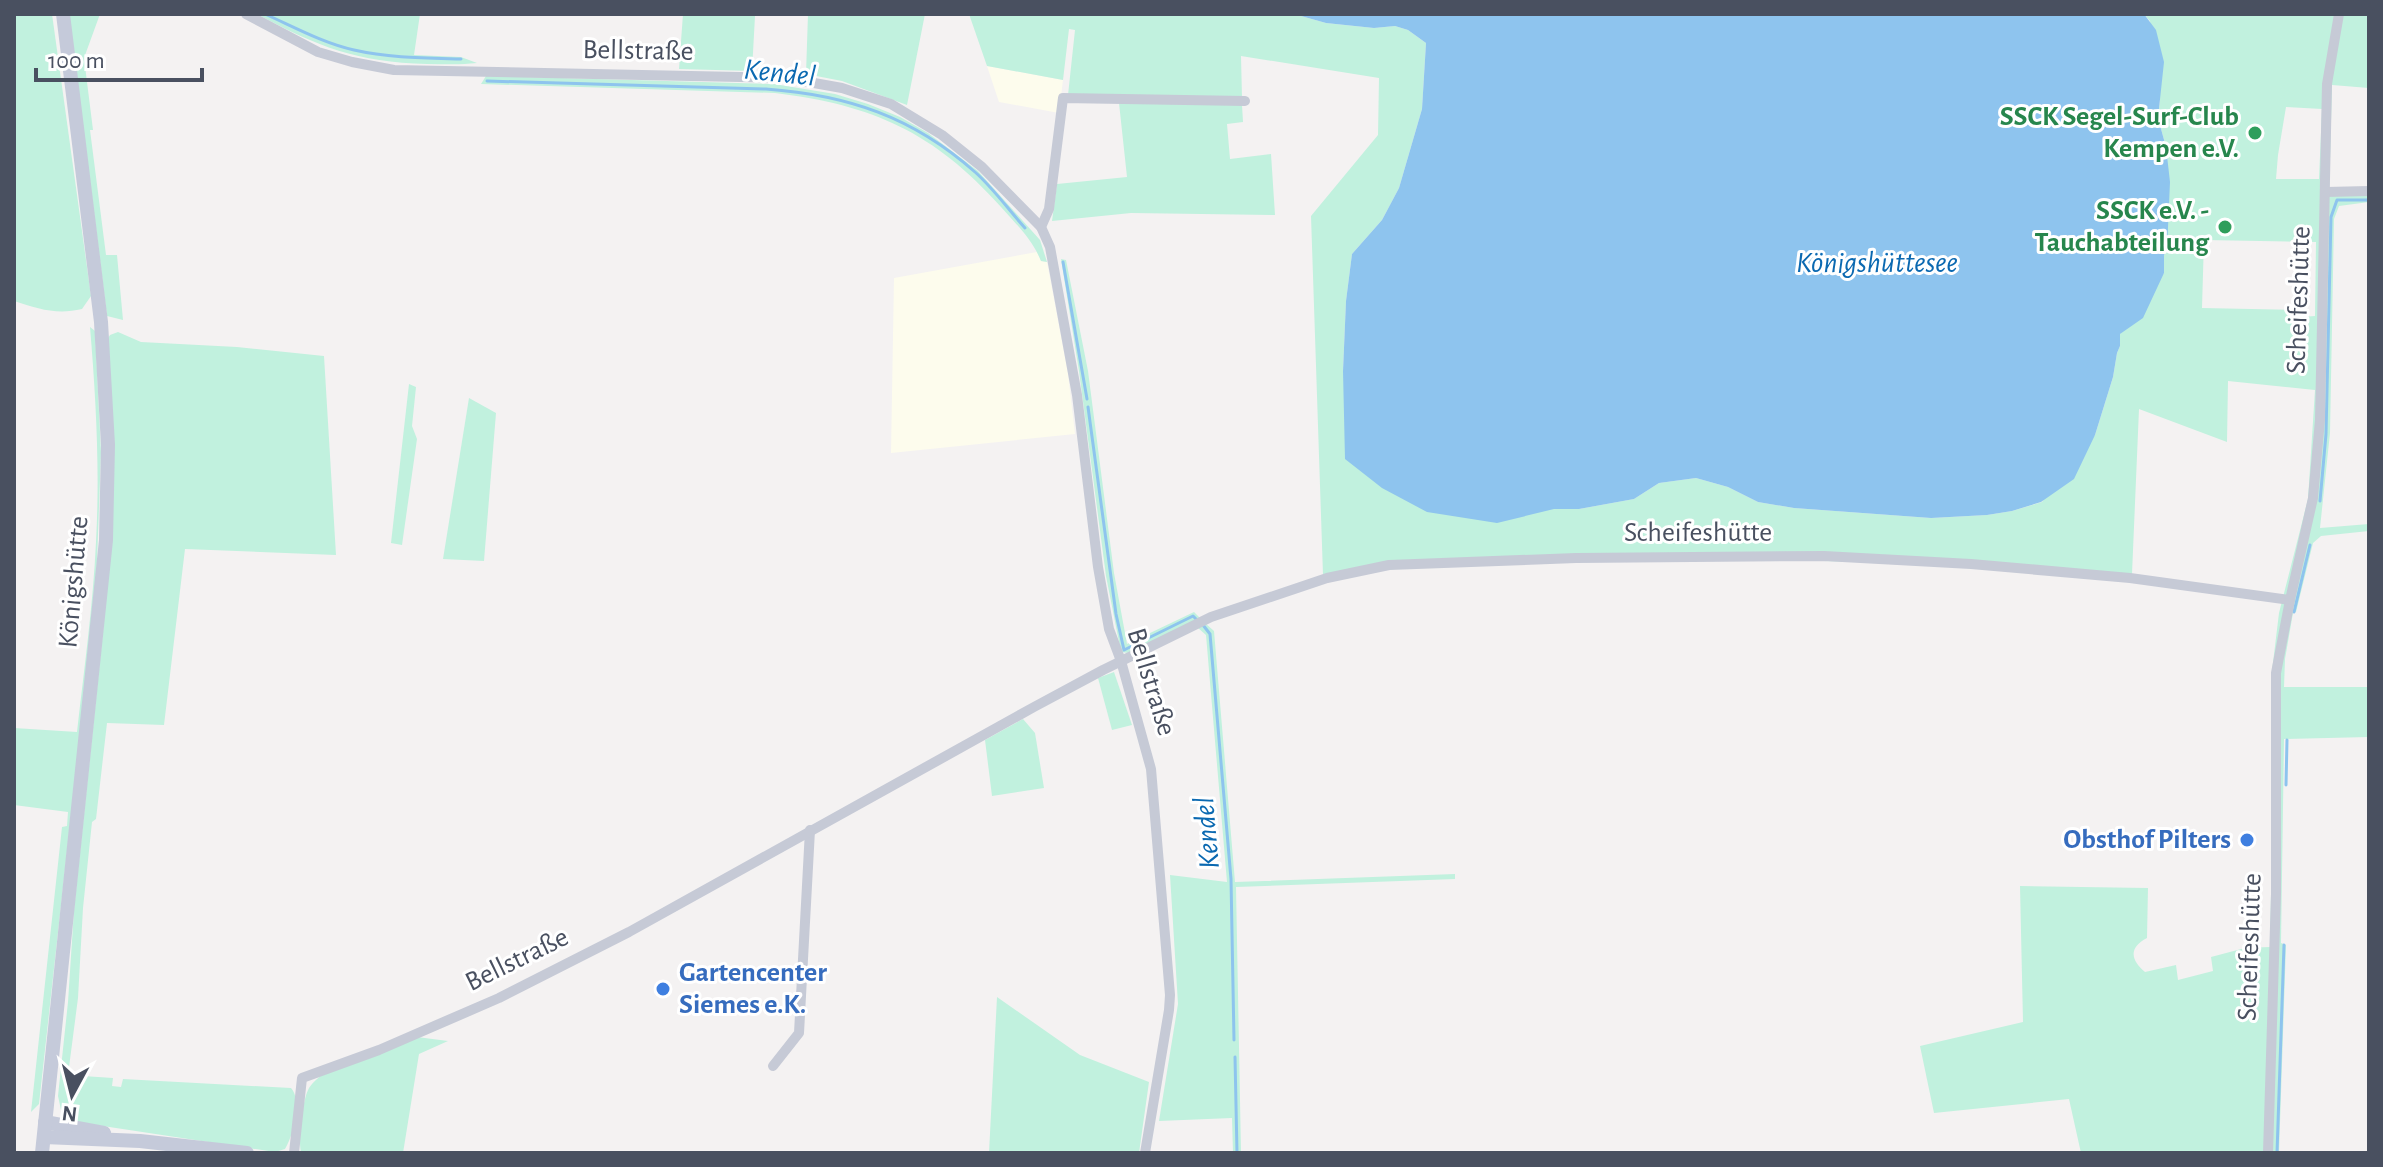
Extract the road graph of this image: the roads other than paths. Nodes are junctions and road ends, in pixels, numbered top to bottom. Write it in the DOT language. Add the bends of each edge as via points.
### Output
graph roads {
  1 [pos="63,14"];
  2 [pos="246,14"];
  3 [pos="2339,14"];
  4 [pos="1245,101"];
  5 [pos="2369,191"];
  6 [pos="2326,192"];
  7 [pos="1041,227"];
  8 [pos="2290,600"];
  9 [pos="1121,661"];
  10 [pos="1103,670"];
  11 [pos="810,830"];
  12 [pos="773,1066"];
  13 [pos="45,1129"];
  14 [pos="78,1139"];
  15 [pos="140,1141"];
  16 [pos="42,1153"];
  17 [pos="61,1153"];
  18 [pos="247,1153"];
  19 [pos="294,1153"];
  20 [pos="1145,1153"];
  21 [pos="2268,1153"];
  1 -- 13 [label="street, Königshütte" via="101,322 108,445 106,540"];
  2 -- 7 [label="street, Bellstraße" via="318,52 394,70 786,78 842,88 891,104 942,135"];
  3 -- 6 [label="street, Scheifeshütte" via="2327,84"];
  4 -- 7 [label="street" via="1063,98 1049,209"];
  5 -- 6 [label="street, Scheifeshütte"];
  6 -- 8 [label="street, Scheifeshütte" via="2320,420 2313,498"];
  7 -- 9 [label="street, Bellstraße" via="1050,247 1077,395 1106,614"];
  8 -- 9 [label="street, Scheifeshütte" via="2130,578 1824,556 1389,565 1327,578 1211,617"];
  8 -- 21 [label="street, Scheifeshütte" via="2276,673"];
  9 -- 10 [label="street, Scheifeshütte"];
  9 -- 20 [label="street, Bellstraße" via="1151,769 1170,995"];
  10 -- 11 [label="street, Bellstraße"];
  11 -- 12 [label="street" via="799,1033"];
  11 -- 19 [label="street, Bellstraße" via="499,998 302,1078"];
  13 -- 14 [label="street"];
  13 -- 15 [label="street"];
  13 -- 16 [label="street, Königshütte"];
  14 -- 15 [label="street"];
  14 -- 17 [label="street"];
  15 -- 18 [label="street"];
}
